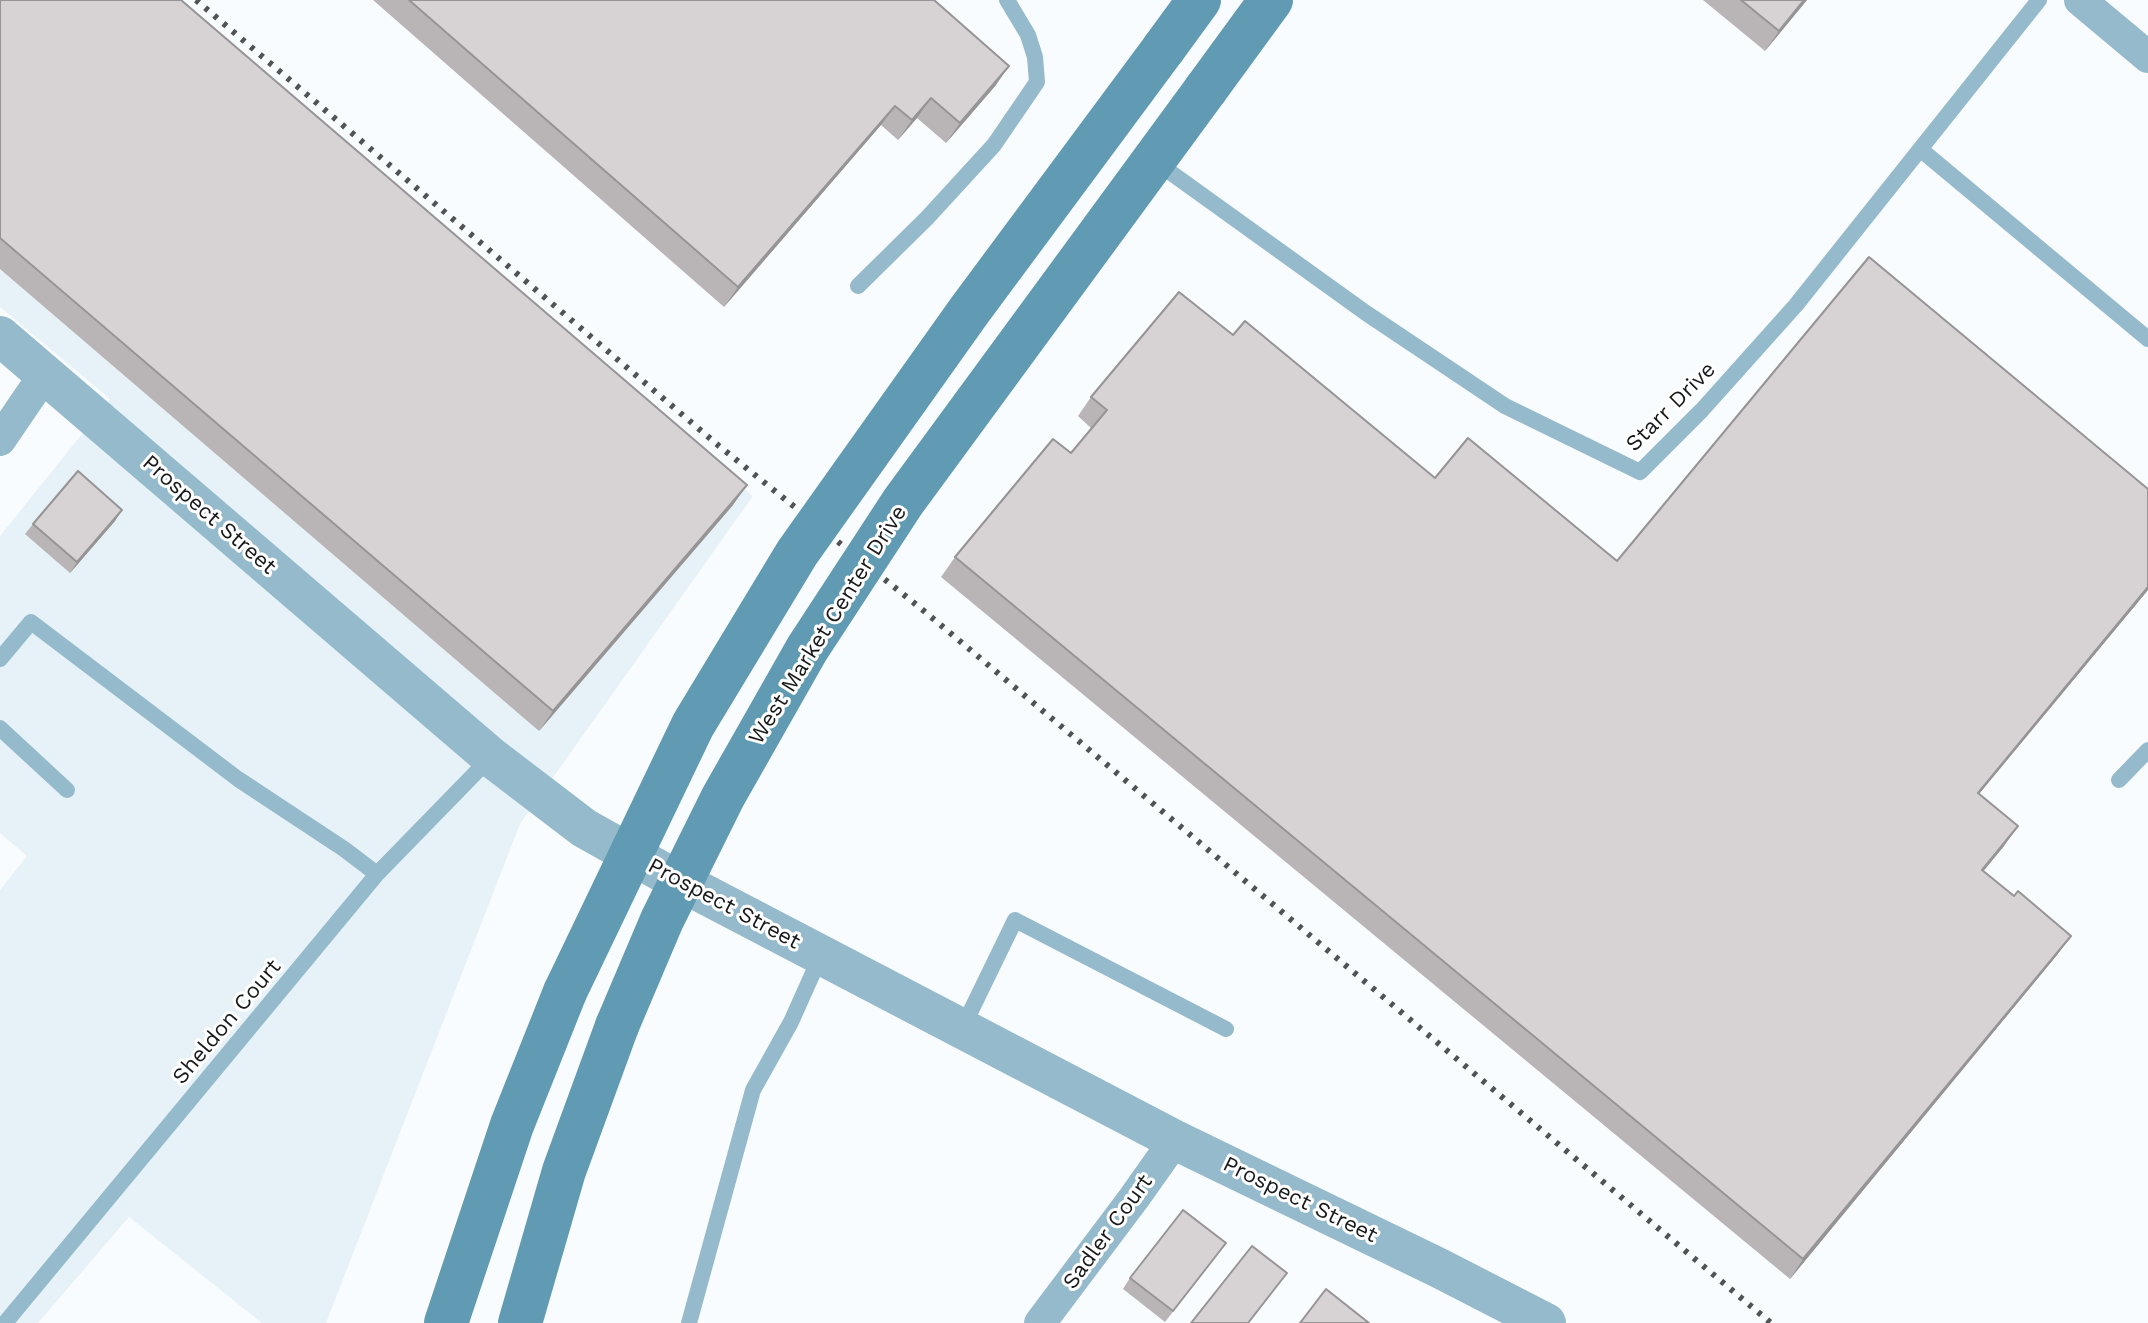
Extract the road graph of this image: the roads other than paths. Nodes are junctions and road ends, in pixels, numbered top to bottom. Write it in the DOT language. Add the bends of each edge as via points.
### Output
graph roads {
  1 [pos="1007,0"];
  2 [pos="1199,0"];
  3 [pos="1271,0"];
  4 [pos="2039,0"];
  5 [pos="2080,0"];
  6 [pos="2148,57"];
  7 [pos="1920,149"];
  8 [pos="1154,160"];
  9 [pos="858,286"];
  10 [pos="0,336"];
  11 [pos="2148,339"];
  12 [pos="45,374"];
  13 [pos="0,440"];
  14 [pos="0,659"];
  15 [pos="0,728"];
  16 [pos="2148,750"];
  17 [pos="491,757"];
  18 [pos="2119,780"];
  19 [pos="67,790"];
  20 [pos="377,874"];
  21 [pos="821,955"];
  22 [pos="962,1029"];
  23 [pos="1226,1029"];
  24 [pos="1175,1140"];
  25 [pos="5,1323"];
  26 [pos="446,1323"];
  27 [pos="520,1323"];
  28 [pos="689,1323"];
  29 [pos="1040,1323"];
  30 [pos="1546,1323"];
  1 -- 9 [label="lane" via="1028,35 1037,82 994,145"];
  2 -- 26 [label="main road, bridge" via="797,553 693,725 565,992 512,1125"];
  3 -- 8 [label="main road, West Market Center Drive, bridge"];
  4 -- 7 [label="lane, Starr Drive"];
  5 -- 6 [label="street"];
  7 -- 8 [label="lane, Starr Drive" via="1796,305 1640,472 1505,406"];
  7 -- 11 [label="lane"];
  8 -- 27 [label="main road, West Market Center Drive, bridge" via="903,502 807,649 723,797 617,1026 564,1171"];
  10 -- 12 [label="street, Prospect Street"];
  12 -- 13 [label="street"];
  12 -- 17 [label="street, Prospect Street"];
  14 -- 20 [label="lane" via="31,622 238,779"];
  15 -- 19 [label="lane"];
  16 -- 18 [label="lane"];
  17 -- 20 [label="lane, Sheldon Court"];
  17 -- 21 [label="street, Prospect Street" via="584,828"];
  20 -- 25 [label="lane, Sheldon Court"];
  21 -- 22 [label="street, Prospect Street"];
  21 -- 28 [label="lane" via="753,1090"];
  22 -- 23 [label="lane" via="1015,920"];
  22 -- 24 [label="street, Prospect Street"];
  24 -- 29 [label="street, Sadler Court"];
  24 -- 30 [label="street, Prospect Street"];
}
